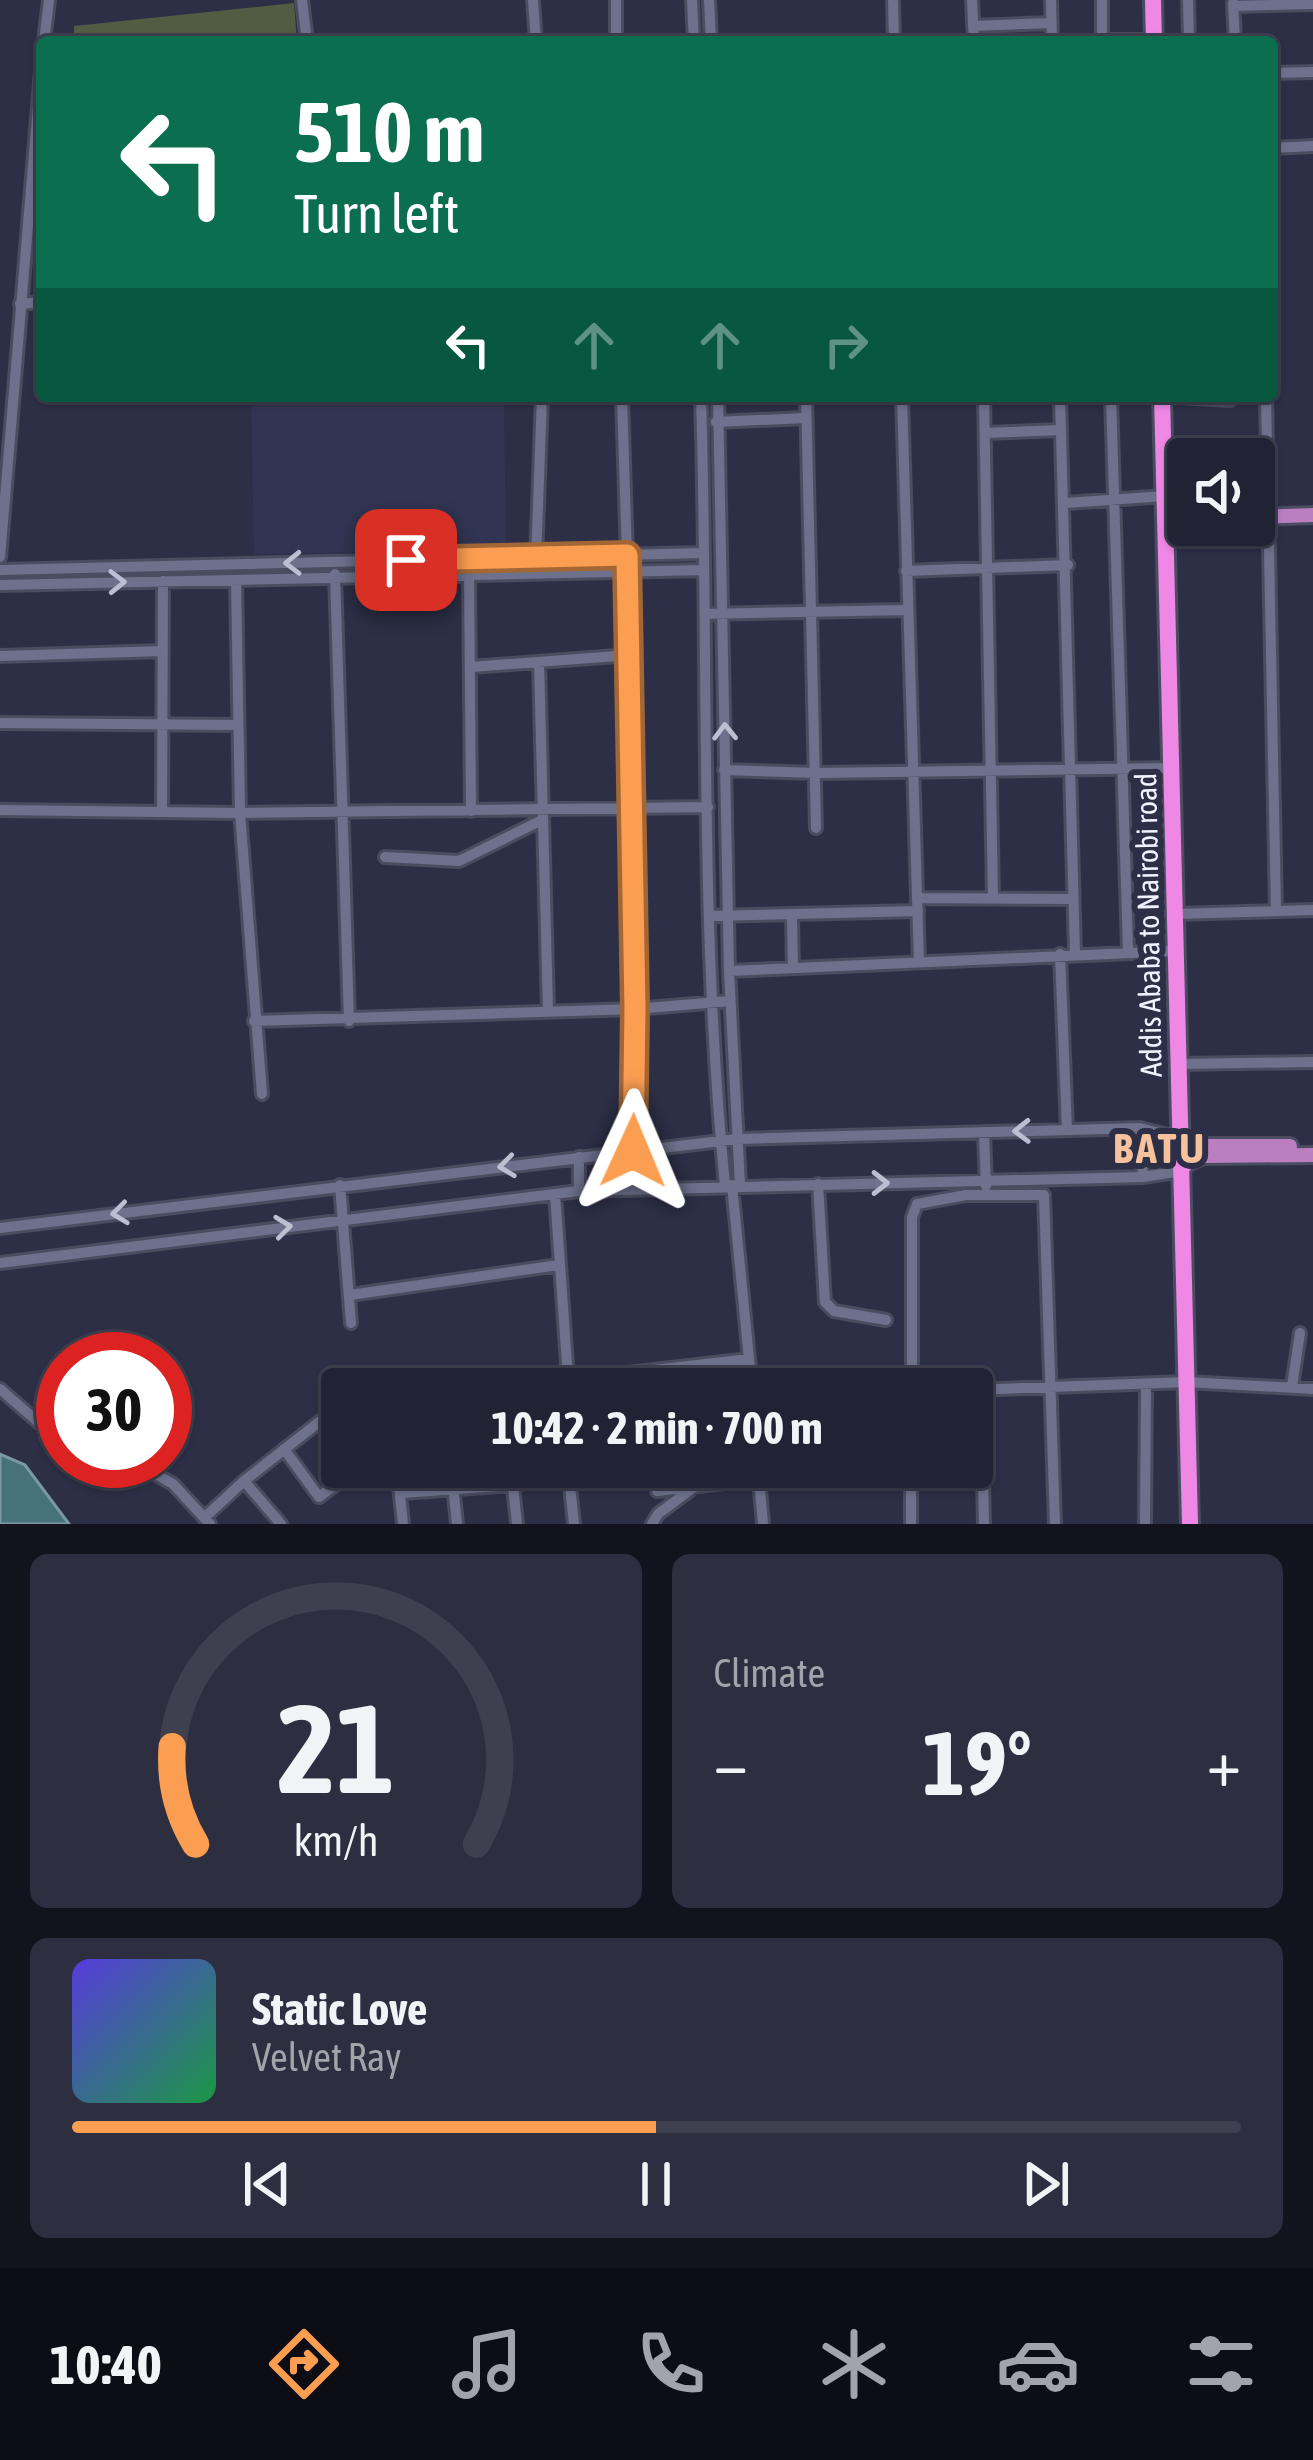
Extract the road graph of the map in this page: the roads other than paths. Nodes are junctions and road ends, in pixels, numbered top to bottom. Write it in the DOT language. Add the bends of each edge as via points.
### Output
graph roads {
  1 [pos="49,0"];
  2 [pos="302,0"];
  3 [pos="533,0"];
  4 [pos="616,0"];
  5 [pos="692,0"];
  6 [pos="709,0"];
  7 [pos="893,0"];
  8 [pos="972,0"];
  9 [pos="1051,0"];
  10 [pos="1102,0"];
  11 [pos="1153,0"];
  12 [pos="1188,0"];
  13 [pos="1233,3"];
  14 [pos="1313,4"];
  15 [pos="1052,23"];
  16 [pos="974,26"];
  17 [pos="45,36"];
  18 [pos="306,36"];
  19 [pos="536,36"];
  20 [pos="616,36"];
  21 [pos="694,36"];
  22 [pos="710,36"];
  23 [pos="894,36"];
  24 [pos="974,36"];
  25 [pos="1052,36"];
  26 [pos="1102,36"];
  27 [pos="1154,36"];
  28 [pos="1189,36"];
  29 [pos="1235,36"];
  30 [pos="1313,72"];
  31 [pos="1278,73"];
  32 [pos="36,125"];
  33 [pos="1313,146"];
  34 [pos="1278,148"];
  35 [pos="36,303"];
  36 [pos="20,304"];
  37 [pos="542,402"];
  38 [pos="622,402"];
  39 [pos="701,402"];
  40 [pos="718,402"];
  41 [pos="806,402"];
  42 [pos="902,402"];
  43 [pos="984,402"];
  44 [pos="1060,402"];
  45 [pos="1111,402"];
  46 [pos="1162,402"];
  47 [pos="1266,402"];
  48 [pos="806,418"];
  49 [pos="718,421"];
  50 [pos="702,427"];
  51 [pos="1061,430"];
  52 [pos="985,433"];
  53 [pos="1264,438"];
  54 [pos="1165,496"];
  55 [pos="1115,498"];
  56 [pos="703,500"];
  57 [pos="721,500"];
  58 [pos="1066,503"];
  59 [pos="1313,515"];
  60 [pos="1275,516"];
  61 [pos="1166,520"];
  62 [pos="1262,546"];
  63 [pos="704,553"];
  64 [pos="627,555"];
  65 [pos="571,556"];
  66 [pos="0,557"];
  67 [pos="536,557"];
  68 [pos="469,559"];
  69 [pos="334,562"];
  70 [pos="1068,565"];
  71 [pos="989,567"];
  72 [pos="0,570"];
  73 [pos="704,570"];
  74 [pos="627,571"];
  75 [pos="906,571"];
  76 [pos="571,572"];
  77 [pos="534,573"];
  78 [pos="469,574"];
  79 [pos="335,578"];
  80 [pos="236,580"];
  81 [pos="163,581"];
  82 [pos="0,585"];
  83 [pos="907,610"];
  84 [pos="813,612"];
  85 [pos="705,614"];
  86 [pos="723,614"];
  87 [pos="163,651"];
  88 [pos="630,655"];
  89 [pos="0,656"];
  90 [pos="539,662"];
  91 [pos="471,667"];
  92 [pos="706,696"];
  93 [pos="724,697"];
  94 [pos="164,722"];
  95 [pos="0,723"];
  96 [pos="237,725"];
  97 [pos="1122,768"];
  98 [pos="1170,768"];
  99 [pos="1068,769"];
  100 [pos="707,770"];
  101 [pos="725,770"];
  102 [pos="992,771"];
  103 [pos="817,772"];
  104 [pos="913,772"];
  105 [pos="725,790"];
  106 [pos="708,791"];
  107 [pos="631,806"];
  108 [pos="708,807"];
  109 [pos="0,810"];
  110 [pos="471,811"];
  111 [pos="162,812"];
  112 [pos="342,812"];
  113 [pos="240,813"];
  114 [pos="542,814"];
  115 [pos="817,828"];
  116 [pos="385,857"];
  117 [pos="709,863"];
  118 [pos="727,863"];
  119 [pos="993,898"];
  120 [pos="1073,899"];
  121 [pos="917,904"];
  122 [pos="1313,910"];
  123 [pos="1276,911"];
  124 [pos="1175,914"];
  125 [pos="710,916"];
  126 [pos="728,916"];
  127 [pos="791,917"];
  128 [pos="1128,951"];
  129 [pos="1175,951"];
  130 [pos="1075,953"];
  131 [pos="1060,954"];
  132 [pos="919,962"];
  133 [pos="793,968"];
  134 [pos="729,970"];
  135 [pos="730,1000"];
  136 [pos="712,1002"];
  137 [pos="635,1009"];
  138 [pos="548,1011"];
  139 [pos="254,1021"];
  140 [pos="349,1021"];
  141 [pos="714,1049"];
  142 [pos="732,1049"];
  143 [pos="1313,1062"];
  144 [pos="1179,1064"];
  145 [pos="262,1094"];
  146 [pos="717,1106"];
  147 [pos="735,1106"];
  148 [pos="1140,1128"];
  149 [pos="1067,1130"];
  150 [pos="984,1132"];
  151 [pos="1179,1138"];
  152 [pos="737,1139"];
  153 [pos="720,1141"];
  154 [pos="1313,1146"];
  155 [pos="633,1151"];
  156 [pos="1313,1155"];
  157 [pos="579,1157"];
  158 [pos="1180,1171"];
  159 [pos="1143,1177"];
  160 [pos="818,1184"];
  161 [pos="340,1185"];
  162 [pos="732,1185"];
  163 [pos="986,1189"];
  164 [pos="579,1191"];
  165 [pos="555,1194"];
  166 [pos="345,1220"];
  167 [pos="0,1228"];
  168 [pos="0,1264"];
  169 [pos="559,1265"];
  170 [pos="350,1295"];
  171 [pos="886,1320"];
  172 [pos="352,1323"];
  173 [pos="1300,1333"];
  174 [pos="749,1359"];
  175 [pos="566,1368"];
  176 [pos="684,1368"];
  177 [pos="750,1368"];
  178 [pos="912,1368"];
  179 [pos="1187,1382"];
  180 [pos="1146,1384"];
  181 [pos="1292,1386"];
  182 [pos="1052,1387"];
  183 [pos="0,1389"];
  184 [pos="993,1389"];
  185 [pos="1313,1389"];
  186 [pos="36,1420"];
  187 [pos="321,1420"];
  188 [pos="284,1449"];
  189 [pos="244,1481"];
  190 [pos="177,1488"];
  191 [pos="331,1488"];
  192 [pos="399,1488"];
  193 [pos="478,1488"];
  194 [pos="513,1488"];
  195 [pos="570,1488"];
  196 [pos="665,1488"];
  197 [pos="683,1488"];
  198 [pos="760,1488"];
  199 [pos="911,1488"];
  200 [pos="982,1488"];
  201 [pos="454,1490"];
  202 [pos="657,1491"];
  203 [pos="400,1493"];
  204 [pos="207,1521"];
  205 [pos="281,1524"];
  206 [pos="403,1524"];
  207 [pos="457,1524"];
  208 [pos="517,1524"];
  209 [pos="574,1524"];
  210 [pos="652,1524"];
  211 [pos="763,1524"];
  212 [pos="911,1524"];
  213 [pos="984,1524"];
  214 [pos="1055,1524"];
  215 [pos="1145,1524"];
  216 [pos="1190,1524"];
  1 -- 17 [label="street"];
  2 -- 18 [label="street"];
  3 -- 19 [label="street"];
  4 -- 20 [label="street"];
  5 -- 21 [label="street"];
  6 -- 22 [label="street"];
  7 -- 23 [label="street"];
  8 -- 16 [label="street"];
  9 -- 15 [label="street"];
  10 -- 26 [label="street"];
  11 -- 27 [label="highway"];
  12 -- 28 [label="street"];
  13 -- 14 [label="street"];
  13 -- 29 [label="street"];
  15 -- 16 [label="street"];
  15 -- 25 [label="street"];
  16 -- 24 [label="street"];
  30 -- 31 [label="street"];
  32 -- 36 [label="street"];
  33 -- 34 [label="street"];
  35 -- 36 [label="street"];
  36 -- 66 [label="street"];
  37 -- 67 [label="street"];
  38 -- 64 [label="street"];
  39 -- 50 [label="street"];
  40 -- 49 [label="street"];
  41 -- 48 [label="street"];
  42 -- 75 [label="street"];
  43 -- 52 [label="street"];
  44 -- 51 [label="street"];
  45 -- 55 [label="street"];
  46 -- 54 [label="highway, Addis Ababa to Nairobi road"];
  47 -- 53 [label="street"];
  48 -- 49 [label="street"];
  48 -- 84 [label="street"];
  49 -- 50 [label="street"];
  49 -- 57 [label="street"];
  50 -- 56 [label="street"];
  51 -- 52 [label="street"];
  51 -- 58 [label="street"];
  52 -- 71 [label="street"];
  54 -- 55 [label="street"];
  54 -- 61 [label="highway, Addis Ababa to Nairobi road"];
  55 -- 58 [label="street"];
  55 -- 97 [label="street"];
  56 -- 57 [label="street"];
  56 -- 63 [label="street"];
  57 -- 86 [label="street"];
  58 -- 70 [label="street"];
  59 -- 60 [label="main road"];
  61 -- 98 [label="highway, Addis Ababa to Nairobi road"];
  62 -- 123 [label="street"];
  63 -- 64 [label="street"];
  63 -- 73 [label="street"];
  64 -- 65 [label="street"];
  64 -- 74 [label="street"];
  65 -- 67 [label="street"];
  65 -- 76 [label="street"];
  67 -- 68 [label="street"];
  67 -- 77 [label="street"];
  68 -- 69 [label="street"];
  68 -- 78 [label="street"];
  69 -- 72 [label="street, one-way"];
  69 -- 79 [label="street"];
  70 -- 71 [label="street"];
  70 -- 99 [label="street"];
  71 -- 75 [label="street"];
  71 -- 102 [label="street"];
  73 -- 74 [label="street"];
  73 -- 85 [label="street"];
  74 -- 76 [label="street"];
  74 -- 88 [label="street"];
  75 -- 83 [label="street"];
  76 -- 77 [label="street"];
  77 -- 78 [label="street"];
  78 -- 79 [label="street"];
  78 -- 91 [label="street"];
  79 -- 80 [label="street"];
  79 -- 112 [label="street"];
  80 -- 81 [label="street"];
  80 -- 96 [label="street"];
  82 -- 81 [label="street, one-way"];
  81 -- 87 [label="street"];
  83 -- 84 [label="street"];
  83 -- 104 [label="street"];
  84 -- 86 [label="street"];
  84 -- 103 [label="street"];
  85 -- 86 [label="street"];
  85 -- 92 [label="street"];
  86 -- 93 [label="street"];
  87 -- 89 [label="street"];
  87 -- 94 [label="street"];
  88 -- 90 [label="street"];
  88 -- 107 [label="street"];
  90 -- 91 [label="street"];
  90 -- 114 [label="street"];
  91 -- 110 [label="street"];
  92 -- 93 [label="street"];
  92 -- 100 [label="street"];
  101 -- 93 [label="street, one-way"];
  94 -- 95 [label="street"];
  94 -- 96 [label="street"];
  94 -- 111 [label="street"];
  96 -- 113 [label="street"];
  97 -- 98 [label="street"];
  97 -- 99 [label="street"];
  97 -- 128 [label="street"];
  98 -- 124 [label="highway, Addis Ababa to Nairobi road"];
  99 -- 102 [label="street"];
  99 -- 120 [label="street"];
  100 -- 101 [label="street"];
  100 -- 106 [label="street"];
  101 -- 103 [label="street"];
  101 -- 105 [label="street"];
  102 -- 104 [label="street"];
  102 -- 119 [label="street"];
  103 -- 104 [label="street"];
  103 -- 115 [label="street"];
  104 -- 121 [label="street"];
  105 -- 106 [label="street"];
  105 -- 118 [label="street"];
  106 -- 108 [label="street"];
  107 -- 108 [label="street"];
  107 -- 114 [label="street"];
  107 -- 137 [label="street"];
  108 -- 117 [label="street"];
  109 -- 111 [label="street"];
  110 -- 112 [label="street"];
  110 -- 114 [label="street"];
  111 -- 113 [label="street"];
  112 -- 113 [label="street"];
  112 -- 140 [label="street"];
  113 -- 139 [label="street"];
  114 -- 116 [label="street" via="459,861"];
  114 -- 138 [label="street"];
  117 -- 118 [label="street"];
  117 -- 125 [label="street"];
  118 -- 126 [label="street"];
  119 -- 120 [label="street"];
  119 -- 121 [label="street"];
  120 -- 130 [label="street"];
  121 -- 127 [label="street"];
  121 -- 132 [label="street"];
  122 -- 123 [label="street"];
  123 -- 124 [label="street"];
  124 -- 129 [label="highway, Addis Ababa to Nairobi road"];
  125 -- 126 [label="street"];
  125 -- 136 [label="street"];
  126 -- 127 [label="street"];
  126 -- 134 [label="street"];
  127 -- 133 [label="street"];
  128 -- 129 [label="street"];
  128 -- 130 [label="street"];
  129 -- 144 [label="highway, Addis Ababa to Nairobi road"];
  130 -- 131 [label="street"];
  131 -- 132 [label="street"];
  131 -- 149 [label="street"];
  132 -- 133 [label="street"];
  133 -- 134 [label="street"];
  134 -- 135 [label="street"];
  135 -- 136 [label="street"];
  135 -- 142 [label="street"];
  136 -- 137 [label="street"];
  136 -- 141 [label="street"];
  137 -- 138 [label="street"];
  137 -- 155 [label="street"];
  138 -- 140 [label="street"];
  139 -- 140 [label="street"];
  139 -- 145 [label="street"];
  141 -- 142 [label="street"];
  141 -- 146 [label="street"];
  142 -- 147 [label="street"];
  143 -- 144 [label="street"];
  144 -- 151 [label="highway, Addis Ababa to Nairobi road"];
  146 -- 147 [label="street"];
  146 -- 153 [label="street"];
  147 -- 152 [label="street"];
  148 -- 149 [label="street"];
  148 -- 151 [label="street"];
  148 -- 159 [label="street"];
  149 -- 150 [label="street, one-way"];
  150 -- 152 [label="street"];
  150 -- 163 [label="street"];
  151 -- 154 [label="main road" via="1206,1146"];
  151 -- 158 [label="highway, Addis Ababa to Nairobi road"];
  152 -- 153 [label="street"];
  152 -- 162 [label="street"];
  153 -- 155 [label="street"];
  153 -- 162 [label="street"];
  155 -- 157 [label="street"];
  156 -- 158 [label="main road" via="1203,1156"];
  157 -- 161 [label="street, one-way"];
  157 -- 164 [label="street"];
  158 -- 159 [label="street"];
  158 -- 179 [label="highway, Addis Ababa to Nairobi road"];
  159 -- 163 [label="street"];
  160 -- 162 [label="street"];
  160 -- 163 [label="street, one-way"];
  160 -- 171 [label="street" via="825,1302 834,1311"];
  161 -- 166 [label="street"];
  161 -- 167 [label="street, one-way"];
  162 -- 164 [label="street"];
  162 -- 174 [label="street"];
  163 -- 178 [label="street" via="915,1208"];
  163 -- 182 [label="street" via="1044,1195"];
  164 -- 165 [label="street"];
  165 -- 166 [label="street"];
  165 -- 169 [label="street"];
  168 -- 166 [label="street, one-way"];
  166 -- 170 [label="street"];
  169 -- 170 [label="street"];
  169 -- 175 [label="street"];
  170 -- 172 [label="street"];
  173 -- 181 [label="street"];
  174 -- 176 [label="street"];
  174 -- 177 [label="street"];
  179 -- 180 [label="street"];
  179 -- 181 [label="street"];
  179 -- 216 [label="highway, Addis Ababa to Nairobi road"];
  180 -- 182 [label="street"];
  180 -- 215 [label="street"];
  181 -- 185 [label="street"];
  182 -- 184 [label="street"];
  182 -- 214 [label="street"];
  183 -- 186 [label="street"];
  187 -- 188 [label="street"];
  188 -- 189 [label="street"];
  188 -- 191 [label="street" via="319,1497"];
  189 -- 204 [label="street"];
  189 -- 205 [label="street"];
  190 -- 204 [label="street"];
  192 -- 203 [label="street"];
  193 -- 201 [label="street"];
  194 -- 208 [label="street"];
  195 -- 209 [label="street"];
  196 -- 202 [label="street"];
  197 -- 210 [label="street"];
  198 -- 211 [label="street"];
  199 -- 212 [label="street"];
  200 -- 213 [label="street"];
  201 -- 203 [label="street"];
  201 -- 207 [label="street"];
  203 -- 206 [label="street"];
}
